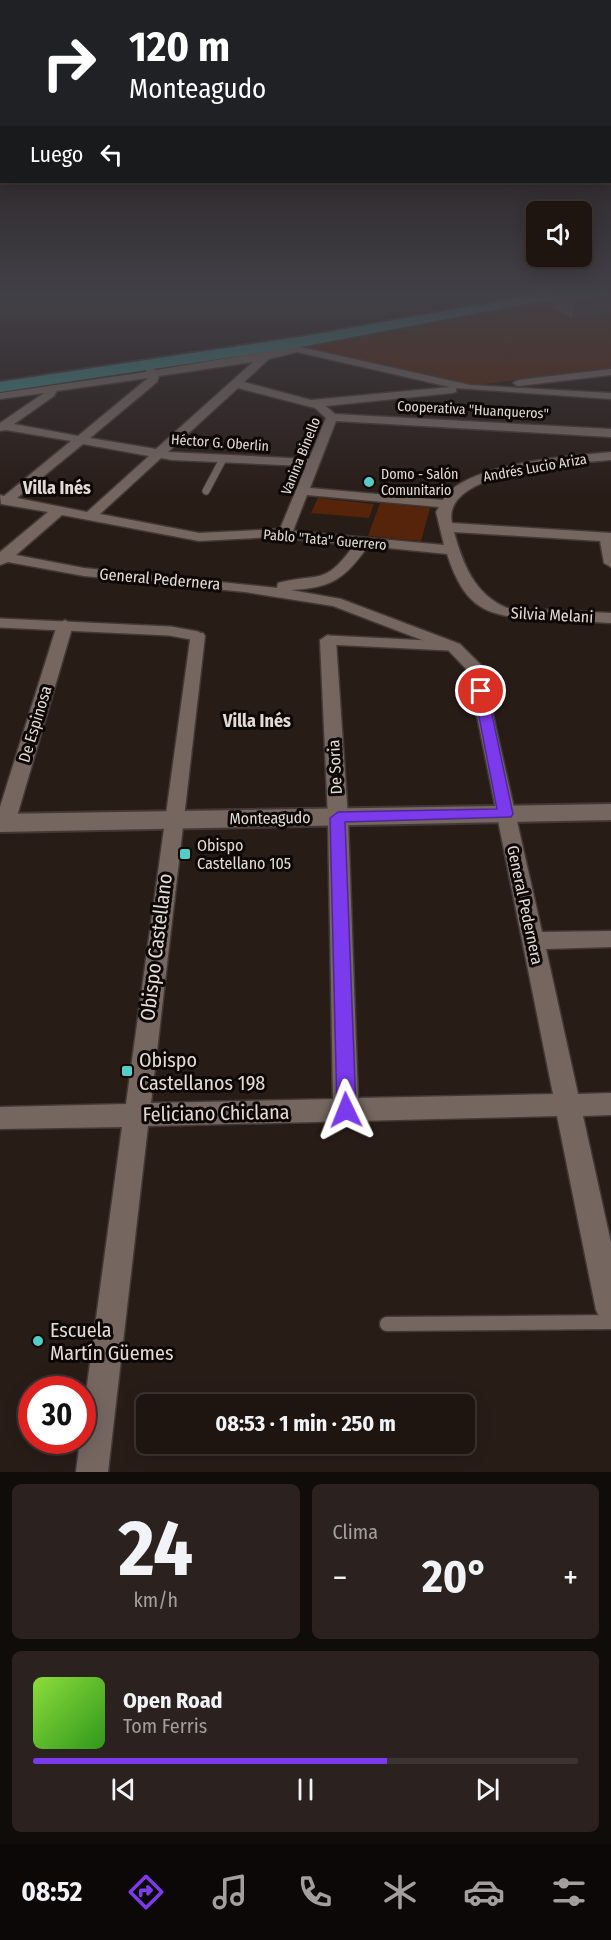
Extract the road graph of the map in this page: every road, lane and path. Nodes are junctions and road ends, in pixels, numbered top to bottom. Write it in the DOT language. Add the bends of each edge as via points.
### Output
graph roads {
  1 [pos="91,362"];
  2 [pos="122,362"];
  3 [pos="182,362"];
  4 [pos="260,362"];
  5 [pos="351,362"];
  6 [pos="146,368"];
  7 [pos="611,372"];
  8 [pos="0,378"];
  9 [pos="237,384"];
  10 [pos="0,387"];
  11 [pos="517,387"];
  12 [pos="53,388"];
  13 [pos="470,388"];
  14 [pos="0,396"];
  15 [pos="611,396"];
  16 [pos="342,402"];
  17 [pos="310,404"];
  18 [pos="332,415"];
  19 [pos="3,427"];
  20 [pos="611,432"];
  21 [pos="81,438"];
  22 [pos="160,453"];
  23 [pos="611,456"];
  24 [pos="223,459"];
  25 [pos="314,463"];
  26 [pos="206,491"];
  27 [pos="303,491"];
  28 [pos="3,500"];
  29 [pos="444,504"];
  30 [pos="59,510"];
  31 [pos="90,516"];
  32 [pos="446,527"];
  33 [pos="285,534"];
  34 [pos="609,537"];
  35 [pos="363,543"];
  36 [pos="453,550"];
  37 [pos="2,558"];
  38 [pos="611,563"];
  39 [pos="245,587"];
  40 [pos="611,618"];
  41 [pos="0,623"];
  42 [pos="65,625"];
  43 [pos="197,636"];
  44 [pos="328,640"];
  45 [pos="454,647"];
  46 [pos="611,812"];
  47 [pos="506,814"];
  48 [pos="338,818"];
  49 [pos="172,820"];
  50 [pos="3,823"];
  51 [pos="611,939"];
  52 [pos="533,941"];
  53 [pos="611,1104"];
  54 [pos="568,1105"];
  55 [pos="346,1110"];
  56 [pos="135,1115"];
  57 [pos="0,1118"];
  58 [pos="611,1310"];
  59 [pos="611,1322"];
  60 [pos="387,1324"];
  61 [pos="92,1472"];
  1 -- 8 [label="main road"];
  2 -- 6 [label="main road"];
  3 -- 6 [label="main road"];
  4 -- 6 [label="street"];
  4 -- 9 [label="street"];
  5 -- 13 [label="street"];
  6 -- 10 [label="main road"];
  6 -- 12 [label="street"];
  6 -- 21 [label="street" via="153,380"];
  7 -- 11 [label="street"];
  9 -- 17 [label="street, Vanina Binello"];
  9 -- 22 [label="street"];
  11 -- 13 [label="street"];
  11 -- 15 [label="street"];
  12 -- 14 [label="street"];
  12 -- 19 [label="street"];
  13 -- 16 [label="street"];
  16 -- 17 [label="street"];
  16 -- 18 [label="street"];
  17 -- 18 [label="street, Vanina Binello"];
  18 -- 20 [label="street, Cooperativa \"Huanqueros\""];
  18 -- 25 [label="street, Vanina Binello"];
  19 -- 21 [label="street, Héctor G. Oberlin"];
  21 -- 22 [label="street, Héctor G. Oberlin"];
  21 -- 28 [label="street"];
  22 -- 24 [label="street, Héctor G. Oberlin"];
  22 -- 31 [label="street"];
  23 -- 29 [label="street, Andrés Lucio Ariza" via="487,474"];
  24 -- 25 [label="street, Héctor G. Oberlin"];
  24 -- 26 [label="lane"];
  25 -- 27 [label="street, Vanina Binello"];
  27 -- 29 [label="street"];
  27 -- 33 [label="street, Vanina Binello"];
  28 -- 30 [label="street, Pablo \"Tata\" Guerrero"];
  29 -- 32 [label="street"];
  30 -- 31 [label="street, Pablo \"Tata\" Guerrero"];
  30 -- 37 [label="street"];
  31 -- 33 [label="street, Pablo \"Tata\" Guerrero" via="199,537"];
  32 -- 34 [label="street"];
  32 -- 36 [label="street"];
  33 -- 35 [label="street, Pablo \"Tata\" Guerrero"];
  34 -- 38 [label="street"];
  35 -- 36 [label="street, Pablo \"Tata\" Guerrero"];
  35 -- 39 [label="street" via="344,571 334,578 296,585"];
  36 -- 40 [label="street, Silvia Melani" via="467,583 494,610"];
  37 -- 39 [label="street, General Pedernera" via="84,572"];
  39 -- 45 [label="street, General Pedernera" via="336,602"];
  41 -- 42 [label="lane"];
  42 -- 43 [label="lane"];
  42 -- 50 [label="street, De Espinosa"];
  43 -- 49 [label="street, Obispo Castellano"];
  44 -- 45 [label="lane"];
  44 -- 48 [label="street, De Soria"];
  45 -- 47 [label="street, General Pedernera" via="476,670"];
  46 -- 47 [label="street, Monteagudo"];
  47 -- 48 [label="street, Monteagudo"];
  47 -- 52 [label="street, General Pedernera"];
  48 -- 49 [label="street, Monteagudo"];
  48 -- 55 [label="street, De Soria"];
  49 -- 50 [label="street, Monteagudo"];
  49 -- 56 [label="street, Obispo Castellano"];
  51 -- 52 [label="street"];
  52 -- 54 [label="street, General Pedernera"];
  53 -- 54 [label="street, Feliciano Chiclana"];
  54 -- 55 [label="street, Feliciano Chiclana"];
  54 -- 58 [label="street, General Pedernera"];
  55 -- 56 [label="street, Feliciano Chiclana"];
  56 -- 57 [label="street, Feliciano Chiclana"];
  56 -- 61 [label="street, Obispo Castellano"];
  59 -- 60 [label="lane"];
}
